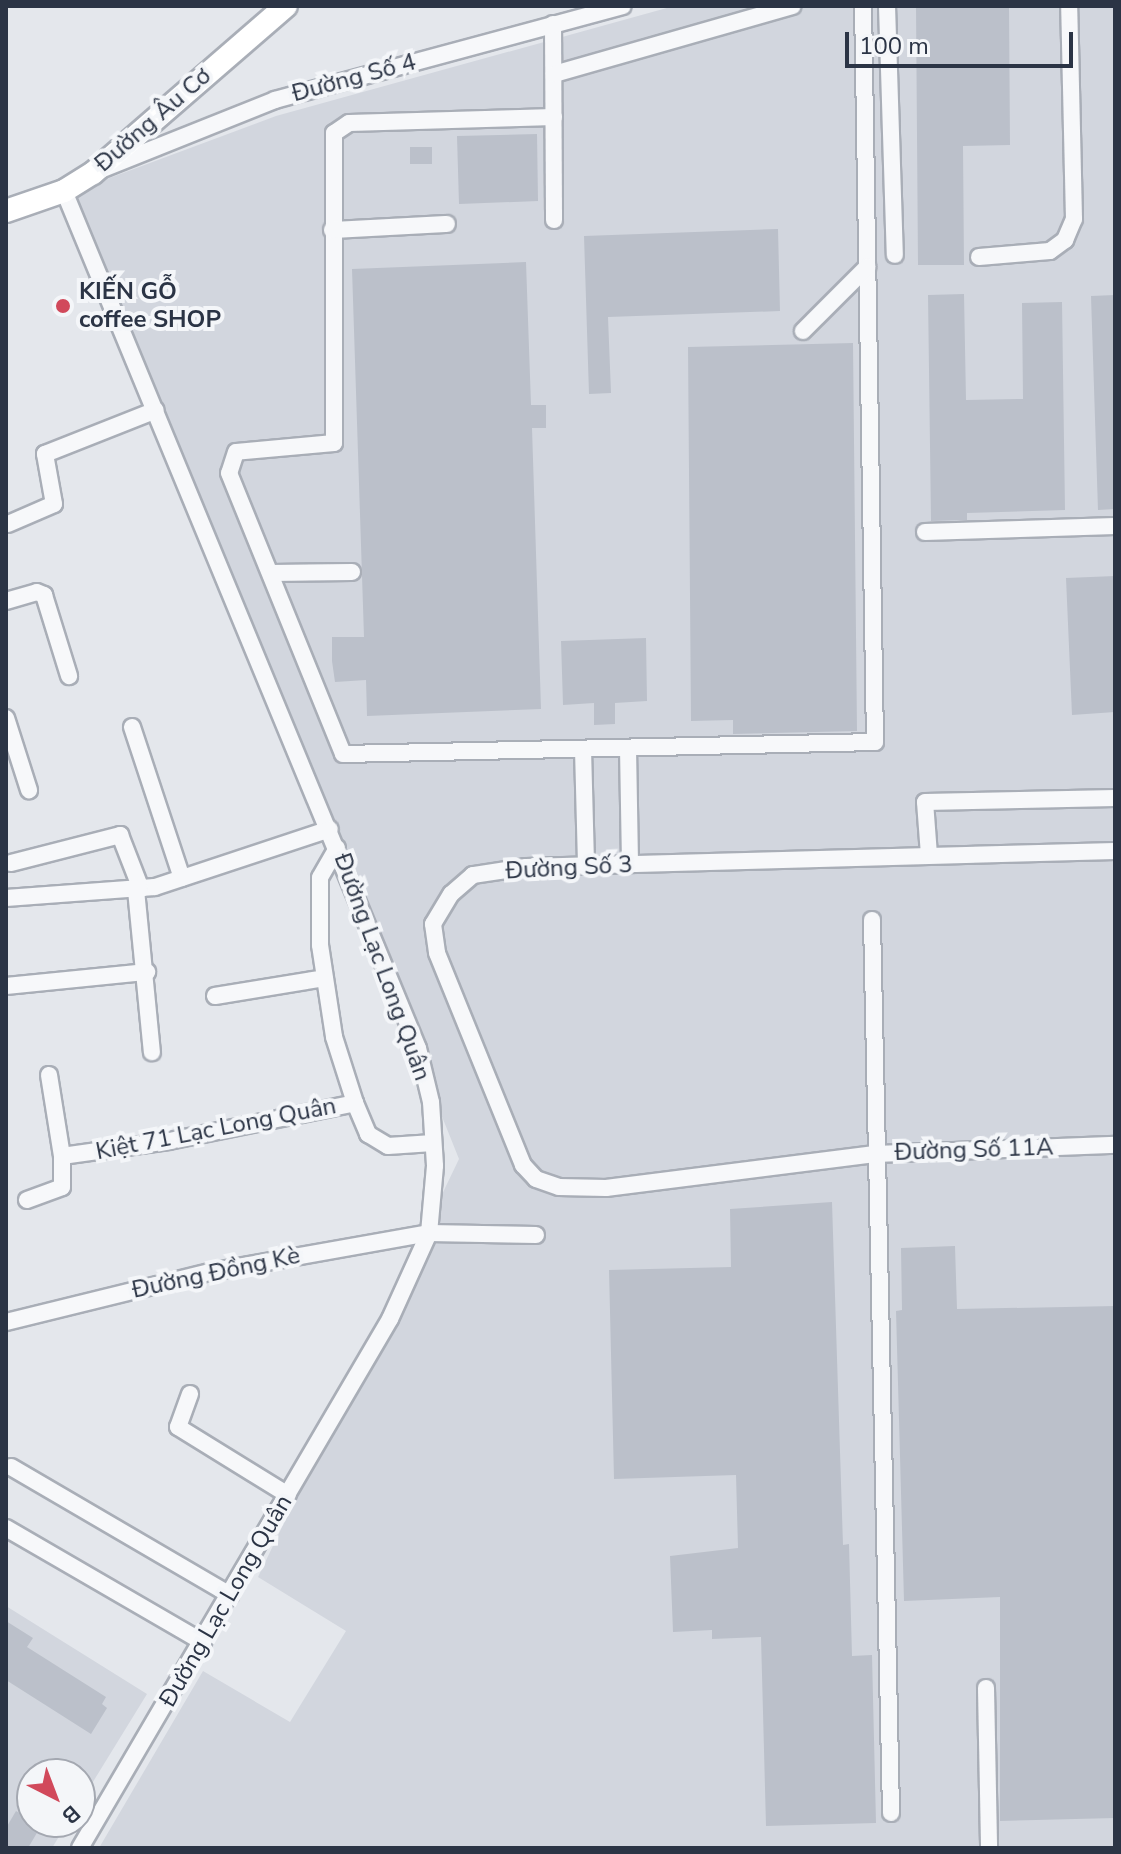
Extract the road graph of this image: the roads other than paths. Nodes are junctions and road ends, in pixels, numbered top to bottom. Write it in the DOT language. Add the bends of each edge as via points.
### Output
graph roads {
  1 [pos="286,6"];
  2 [pos="623,6"];
  3 [pos="792,6"];
  4 [pos="863,6"];
  5 [pos="887,6"];
  6 [pos="1069,6"];
  7 [pos="553,24"];
  8 [pos="554,74"];
  9 [pos="554,117"];
  10 [pos="93,173"];
  11 [pos="64,191"];
  12 [pos="6,211"];
  13 [pos="554,220"];
  14 [pos="447,224"];
  15 [pos="332,230"];
  16 [pos="895,255"];
  17 [pos="979,257"];
  18 [pos="867,267"];
  19 [pos="803,331"];
  20 [pos="156,410"];
  21 [pos="8,524"];
  22 [pos="1115,526"];
  23 [pos="925,532"];
  24 [pos="352,572"];
  25 [pos="272,573"];
  26 [pos="6,601"];
  27 [pos="69,676"];
  28 [pos="6,718"];
  29 [pos="132,727"];
  30 [pos="628,748"];
  31 [pos="583,749"];
  32 [pos="29,790"];
  33 [pos="1115,798"];
  34 [pos="330,829"];
  35 [pos="337,848"];
  36 [pos="1115,851"];
  37 [pos="929,855"];
  38 [pos="11,863"];
  39 [pos="630,864"];
  40 [pos="586,865"];
  41 [pos="182,878"];
  42 [pos="138,889"];
  43 [pos="6,898"];
  44 [pos="872,920"];
  45 [pos="147,972"];
  46 [pos="325,978"];
  47 [pos="6,986"];
  48 [pos="215,996"];
  49 [pos="152,1052"];
  50 [pos="49,1075"];
  51 [pos="355,1103"];
  52 [pos="433,1143"];
  53 [pos="1115,1145"];
  54 [pos="877,1154"];
  55 [pos="70,1155"];
  56 [pos="834,1160"];
  57 [pos="27,1200"];
  58 [pos="429,1233"];
  59 [pos="536,1235"];
  60 [pos="6,1322"];
  61 [pos="190,1394"];
  62 [pos="11,1467"];
  63 [pos="288,1495"];
  64 [pos="6,1528"];
  65 [pos="230,1595"];
  66 [pos="203,1642"];
  67 [pos="986,1688"];
  68 [pos="891,1813"];
  69 [pos="80,1848"];
  70 [pos="989,1848"];
  1 -- 10 [label="main road, Đường Âu Cơ"];
  2 -- 7 [label="street, Đường Số 4"];
  3 -- 8 [label="street"];
  4 -- 18 [label="street"];
  5 -- 16 [label="street"];
  6 -- 17 [label="street" via="1074,219 1065,240 1050,251"];
  7 -- 8 [label="street"];
  7 -- 10 [label="street, Đường Số 4" via="275,100"];
  8 -- 9 [label="street"];
  9 -- 13 [label="street"];
  9 -- 15 [label="street" via="349,123 334,133"];
  10 -- 11 [label="main road, Đường Âu Cơ"];
  11 -- 12 [label="main road, Đường Âu Cơ"];
  11 -- 20 [label="street, Đường Lạc Long Quân"];
  14 -- 15 [label="street"];
  15 -- 25 [label="street" via="334,443 236,452 229,473"];
  18 -- 19 [label="street"];
  18 -- 30 [label="street" via="875,742"];
  20 -- 21 [label="street" via="45,454 54,504"];
  20 -- 34 [label="street, Đường Lạc Long Quân"];
  22 -- 23 [label="street"];
  24 -- 25 [label="street"];
  25 -- 31 [label="street" via="343,754"];
  26 -- 27 [label="street" via="37,592 44,595"];
  28 -- 32 [label="street"];
  29 -- 41 [label="street"];
  30 -- 31 [label="street"];
  30 -- 39 [label="street"];
  31 -- 40 [label="street"];
  33 -- 37 [label="street" via="925,802"];
  34 -- 35 [label="street, Đường Lạc Long Quân"];
  34 -- 41 [label="street"];
  35 -- 46 [label="street, Kiệt 71 Lạc Long Quân" via="320,878"];
  35 -- 52 [label="street, Đường Lạc Long Quân" via="418,1048"];
  36 -- 37 [label="street, Đường Số 3"];
  37 -- 39 [label="street, Đường Số 3"];
  38 -- 42 [label="street" via="120,835"];
  39 -- 40 [label="street, Đường Số 3"];
  40 -- 56 [label="street, Đường Số 3" via="473,875 451,894 433,924 437,953 523,1165 536,1179 559,1187 606,1188"];
  41 -- 42 [label="street"];
  42 -- 43 [label="street"];
  42 -- 45 [label="street"];
  44 -- 54 [label="street"];
  45 -- 47 [label="street"];
  45 -- 49 [label="street"];
  46 -- 48 [label="street"];
  46 -- 51 [label="street, Kiệt 71 Lạc Long Quân" via="334,1037"];
  50 -- 55 [label="street"];
  51 -- 52 [label="street, Kiệt 71 Lạc Long Quân" via="368,1134 388,1146"];
  51 -- 55 [label="street, Kiệt 71 Lạc Long Quân"];
  52 -- 58 [label="street, Đường Lạc Long Quân"];
  53 -- 54 [label="street, Đường Số 11A"];
  54 -- 56 [label="street, Đường Số 11A"];
  54 -- 68 [label="street"];
  55 -- 57 [label="street" via="62,1187"];
  58 -- 59 [label="street, Đường Đồng Kè"];
  58 -- 60 [label="street, Đường Đồng Kè" via="210,1272"];
  58 -- 63 [label="street, Đường Lạc Long Quân" via="390,1319"];
  61 -- 63 [label="street" via="178,1427"];
  62 -- 65 [label="street"];
  63 -- 65 [label="street, Đường Lạc Long Quân"];
  64 -- 66 [label="street"];
  65 -- 66 [label="street, Đường Lạc Long Quân"];
  66 -- 69 [label="street, Đường Lạc Long Quân"];
  67 -- 70 [label="street"];
}
